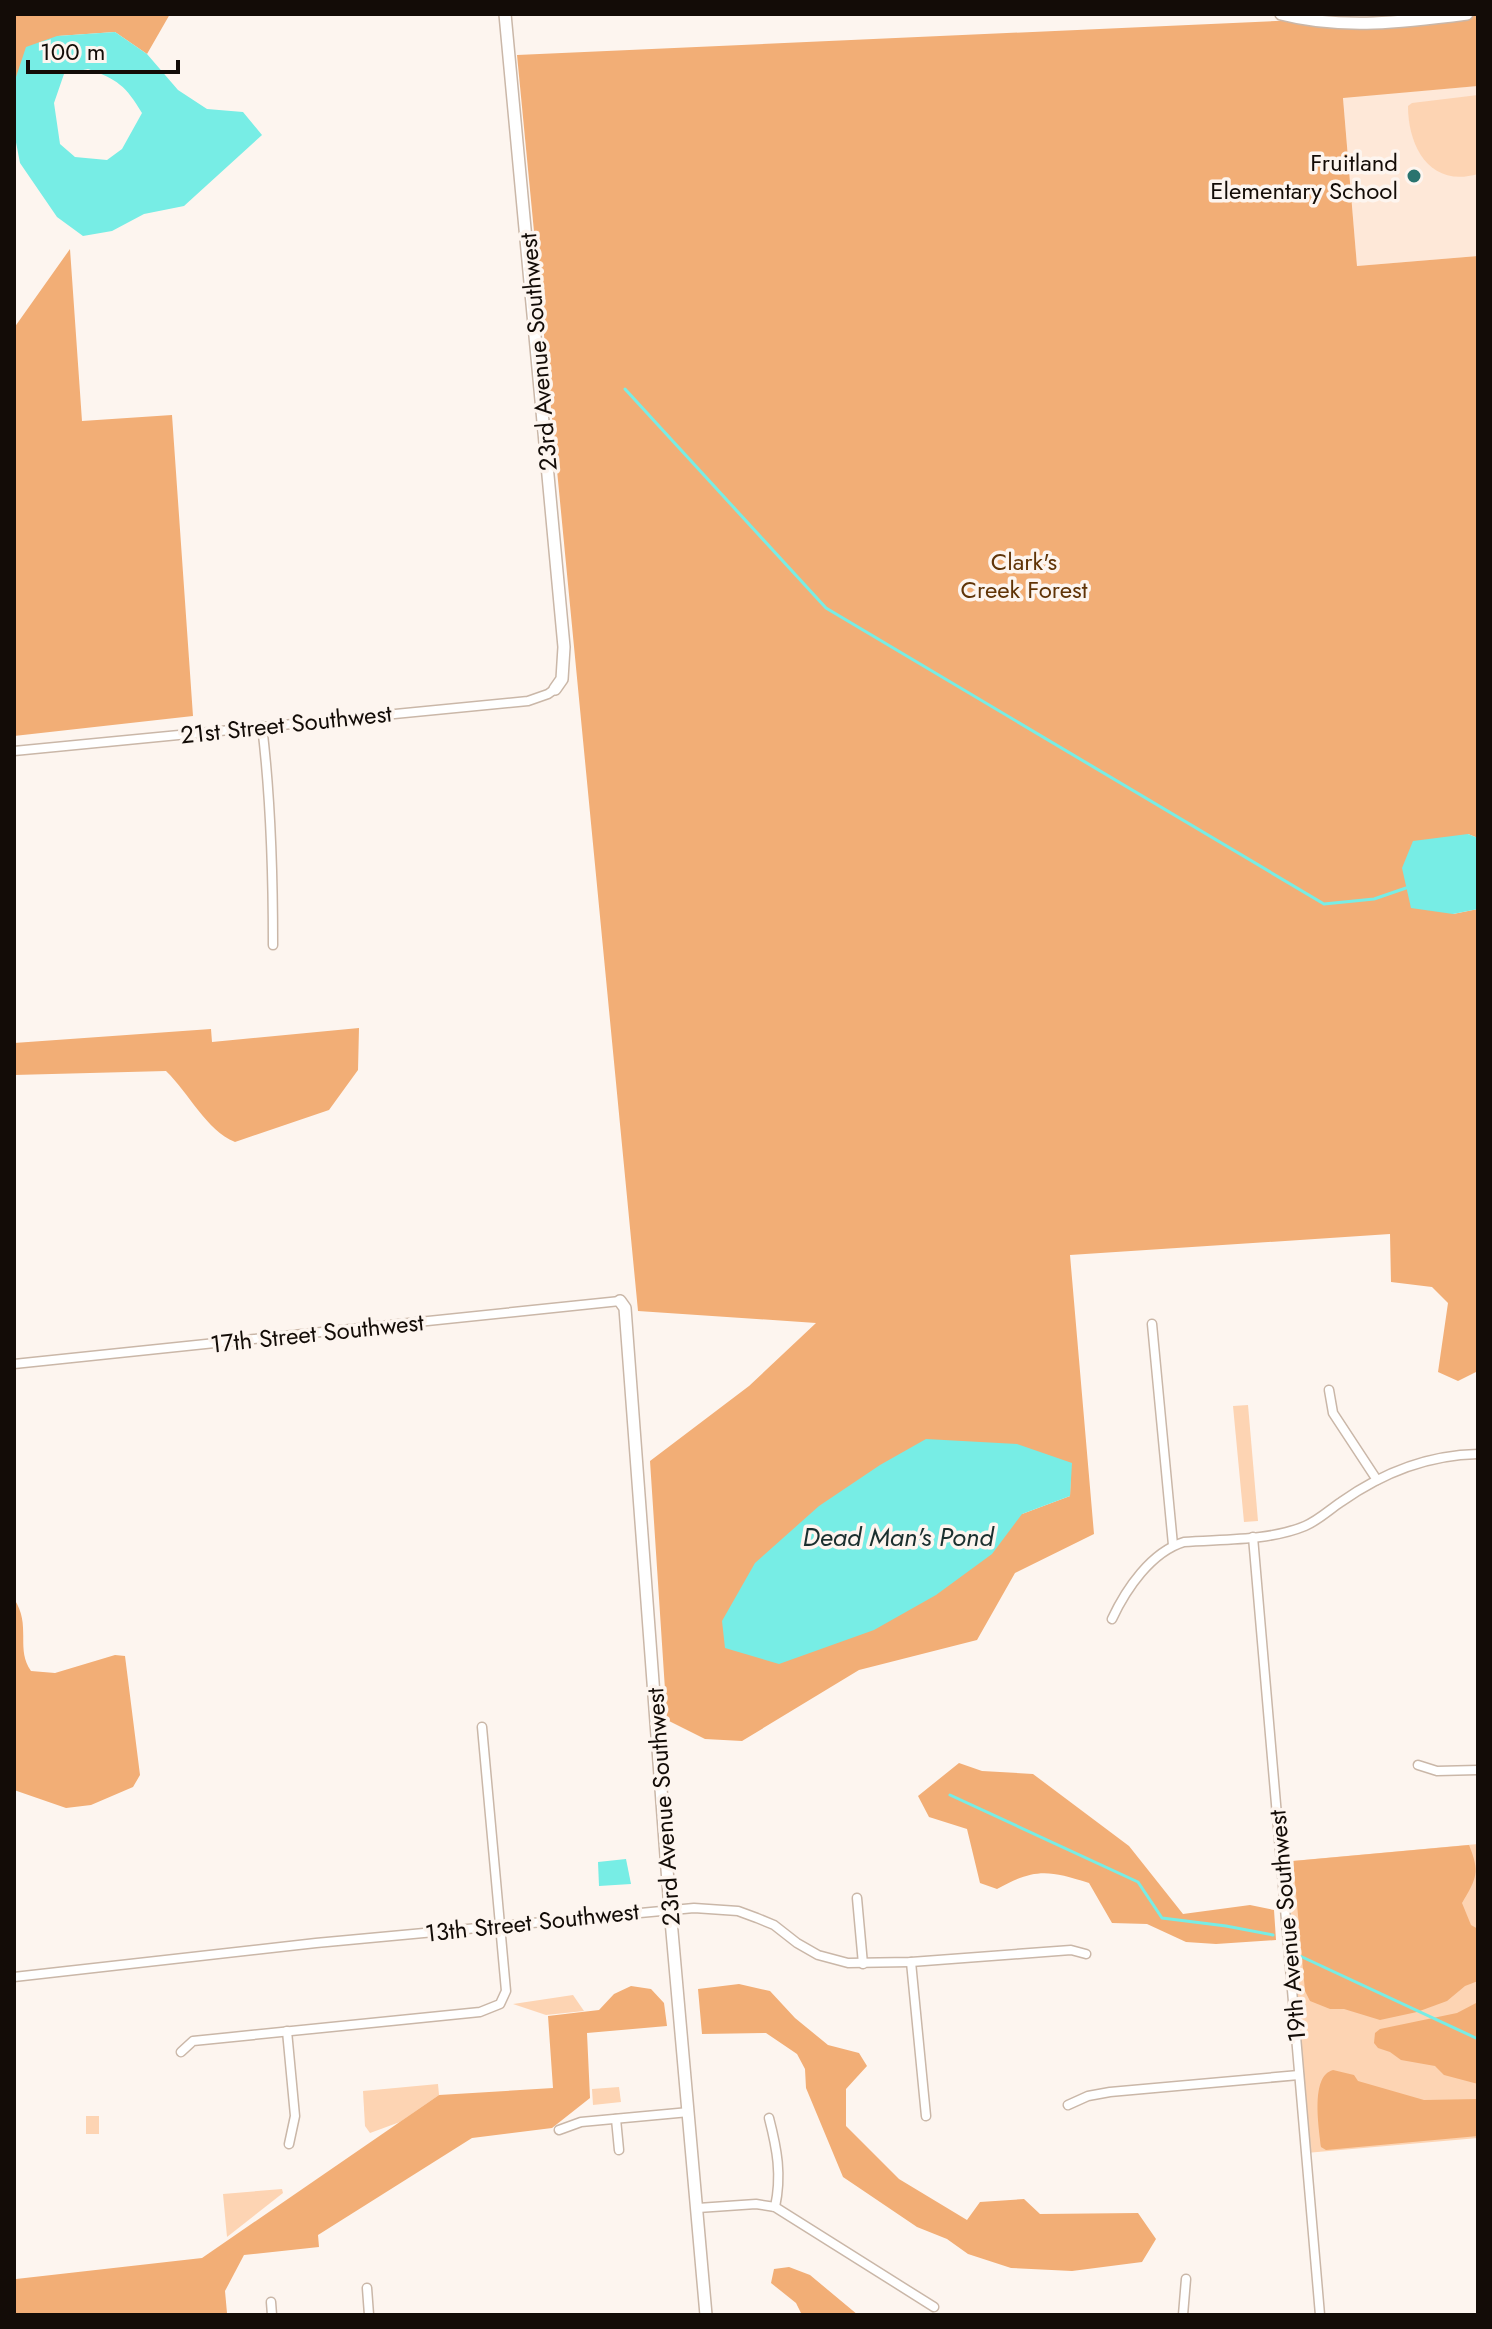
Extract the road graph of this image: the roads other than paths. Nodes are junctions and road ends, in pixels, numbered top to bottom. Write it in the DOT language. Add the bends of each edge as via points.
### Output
graph roads {
  1 [pos="505,14"];
  2 [pos="1281,14"];
  3 [pos="1459,14"];
  4 [pos="1467,14"];
  5 [pos="555,689"];
  6 [pos="262,726"];
  7 [pos="14,751"];
  8 [pos="273,945"];
  9 [pos="620,1301"];
  10 [pos="1152,1324"];
  11 [pos="14,1364"];
  12 [pos="1329,1390"];
  13 [pos="1478,1454"];
  14 [pos="1377,1480"];
  15 [pos="1253,1537"];
  16 [pos="1173,1545"];
  17 [pos="1112,1619"];
  18 [pos="482,1727"];
  19 [pos="1418,1765"];
  20 [pos="1478,1770"];
  21 [pos="857,1898"];
  22 [pos="670,1909"];
  23 [pos="500,1926"];
  24 [pos="1086,1954"];
  25 [pos="911,1962"];
  26 [pos="863,1964"];
  27 [pos="14,1977"];
  28 [pos="287,2031"];
  29 [pos="181,2052"];
  30 [pos="1299,2075"];
  31 [pos="1068,2105"];
  32 [pos="689,2112"];
  33 [pos="926,2116"];
  34 [pos="769,2118"];
  35 [pos="616,2119"];
  36 [pos="559,2130"];
  37 [pos="289,2144"];
  38 [pos="619,2150"];
  39 [pos="775,2207"];
  40 [pos="698,2208"];
  41 [pos="1186,2279"];
  42 [pos="367,2288"];
  43 [pos="271,2302"];
  44 [pos="934,2307"];
  45 [pos="272,2315"];
  46 [pos="369,2315"];
  47 [pos="706,2315"];
  48 [pos="1183,2315"];
  49 [pos="1320,2315"];
  1 -- 5 [label="street, 23rd Avenue Southwest" via="564,647 562,679"];
  2 -- 3 [label="street" via="1344,23"];
  3 -- 4 [label="street"];
  5 -- 6 [label="street, 21st Street Southwest" via="528,701"];
  6 -- 7 [label="street, 21st Street Southwest"];
  6 -- 8 [label="street"];
  9 -- 11 [label="street, 17th Street Southwest"];
  9 -- 22 [label="street, 23rd Avenue Southwest" via="625,1308"];
  10 -- 16 [label="street"];
  12 -- 14 [label="street" via="1333,1413"];
  13 -- 14 [label="street" via="1417,1462"];
  14 -- 15 [label="street" via="1308,1525"];
  15 -- 16 [label="street"];
  15 -- 30 [label="street, 19th Avenue Southwest"];
  16 -- 17 [label="street" via="1132,1583"];
  18 -- 23 [label="street"];
  19 -- 20 [label="street" via="1437,1771"];
  21 -- 26 [label="street"];
  22 -- 23 [label="street, 13th Street Southwest"];
  22 -- 26 [label="street, 13th Street Southwest" via="738,1911 774,1925 818,1955"];
  22 -- 32 [label="street, 23rd Avenue Southwest"];
  23 -- 27 [label="street, 13th Street Southwest"];
  23 -- 28 [label="street" via="506,1991 495,2008"];
  24 -- 25 [label="street, 13th Street Southwest" via="1054,1950"];
  25 -- 26 [label="street, 13th Street Southwest"];
  25 -- 33 [label="street"];
  28 -- 29 [label="street" via="193,2041"];
  28 -- 37 [label="street" via="295,2116"];
  30 -- 31 [label="street" via="1110,2092"];
  30 -- 49 [label="street, 19th Avenue Southwest"];
  32 -- 35 [label="street"];
  32 -- 40 [label="street, 23rd Avenue Southwest"];
  34 -- 39 [label="street" via="779,2166"];
  35 -- 36 [label="street" via="573,2123"];
  35 -- 38 [label="street"];
  39 -- 40 [label="street"];
  39 -- 44 [label="street"];
  40 -- 47 [label="street, 23rd Avenue Southwest"];
  41 -- 48 [label="street"];
  42 -- 46 [label="street"];
  43 -- 45 [label="street"];
}
